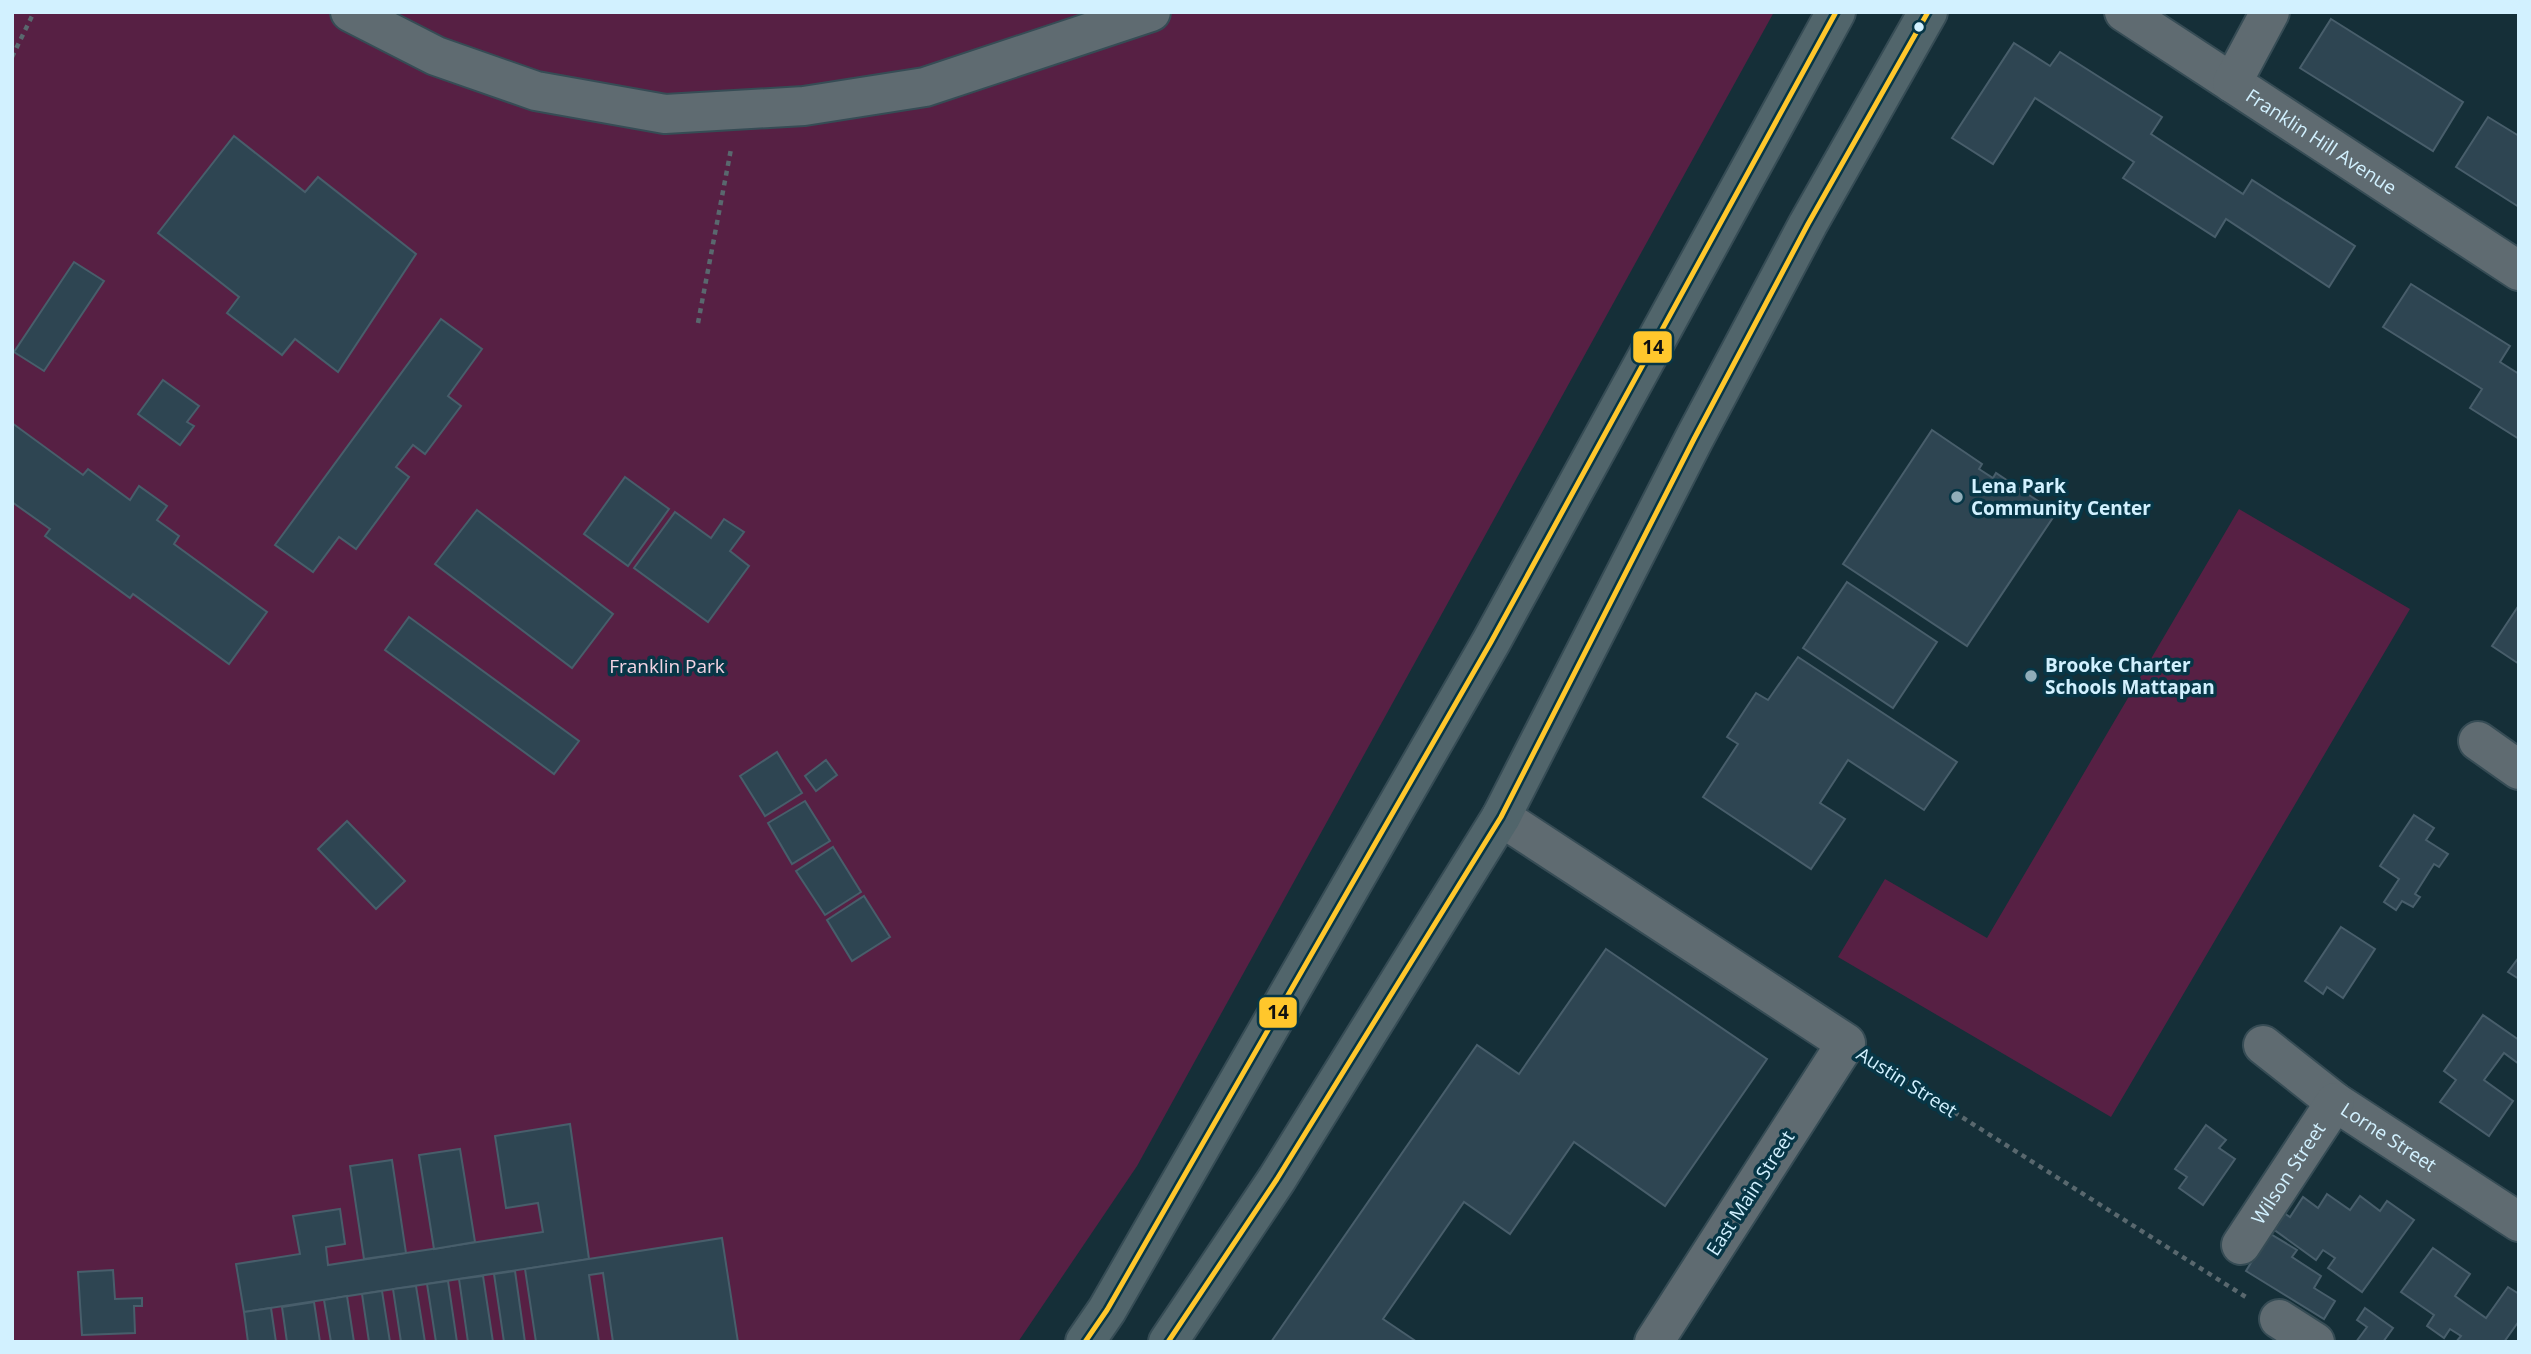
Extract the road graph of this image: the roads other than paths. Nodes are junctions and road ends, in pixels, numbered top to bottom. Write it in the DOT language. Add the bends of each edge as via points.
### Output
graph roads {
  1 [pos="351,12"];
  2 [pos="1151,12"];
  3 [pos="1836,12"];
  4 [pos="1928,12"];
  5 [pos="2124,12"];
  6 [pos="2270,12"];
  7 [pos="2232,83"];
  8 [pos="2519,271"];
  9 [pos="2478,741"];
  10 [pos="2519,770"];
  11 [pos="1501,817"];
  12 [pos="1846,1043"];
  13 [pos="2263,1045"];
  14 [pos="2335,1102"];
  15 [pos="2515,1210"];
  16 [pos="2241,1245"];
  17 [pos="2279,1318"];
  18 [pos="1085,1342"];
  19 [pos="1168,1342"];
  20 [pos="1654,1342"];
  21 [pos="2315,1342"];
  1 -- 2 [label="street" via="436,55 536,91 665,114 804,106 925,87"];
  3 -- 18 [label="main road" via="1492,642"];
  4 -- 11 [label="main road" via="1808,224"];
  5 -- 7 [label="street, Franklin Hill Avenue"];
  6 -- 7 [label="street"];
  7 -- 8 [label="street, Franklin Hill Avenue"];
  9 -- 10 [label="street"];
  11 -- 12 [label="street, Austin Street"];
  11 -- 19 [label="main road" via="1278,1179"];
  12 -- 20 [label="street, East Main Street"];
  13 -- 14 [label="street, Lorne Street"];
  14 -- 15 [label="street, Lorne Street"];
  14 -- 16 [label="street, Wilson Street"];
  17 -- 21 [label="street"];
}
